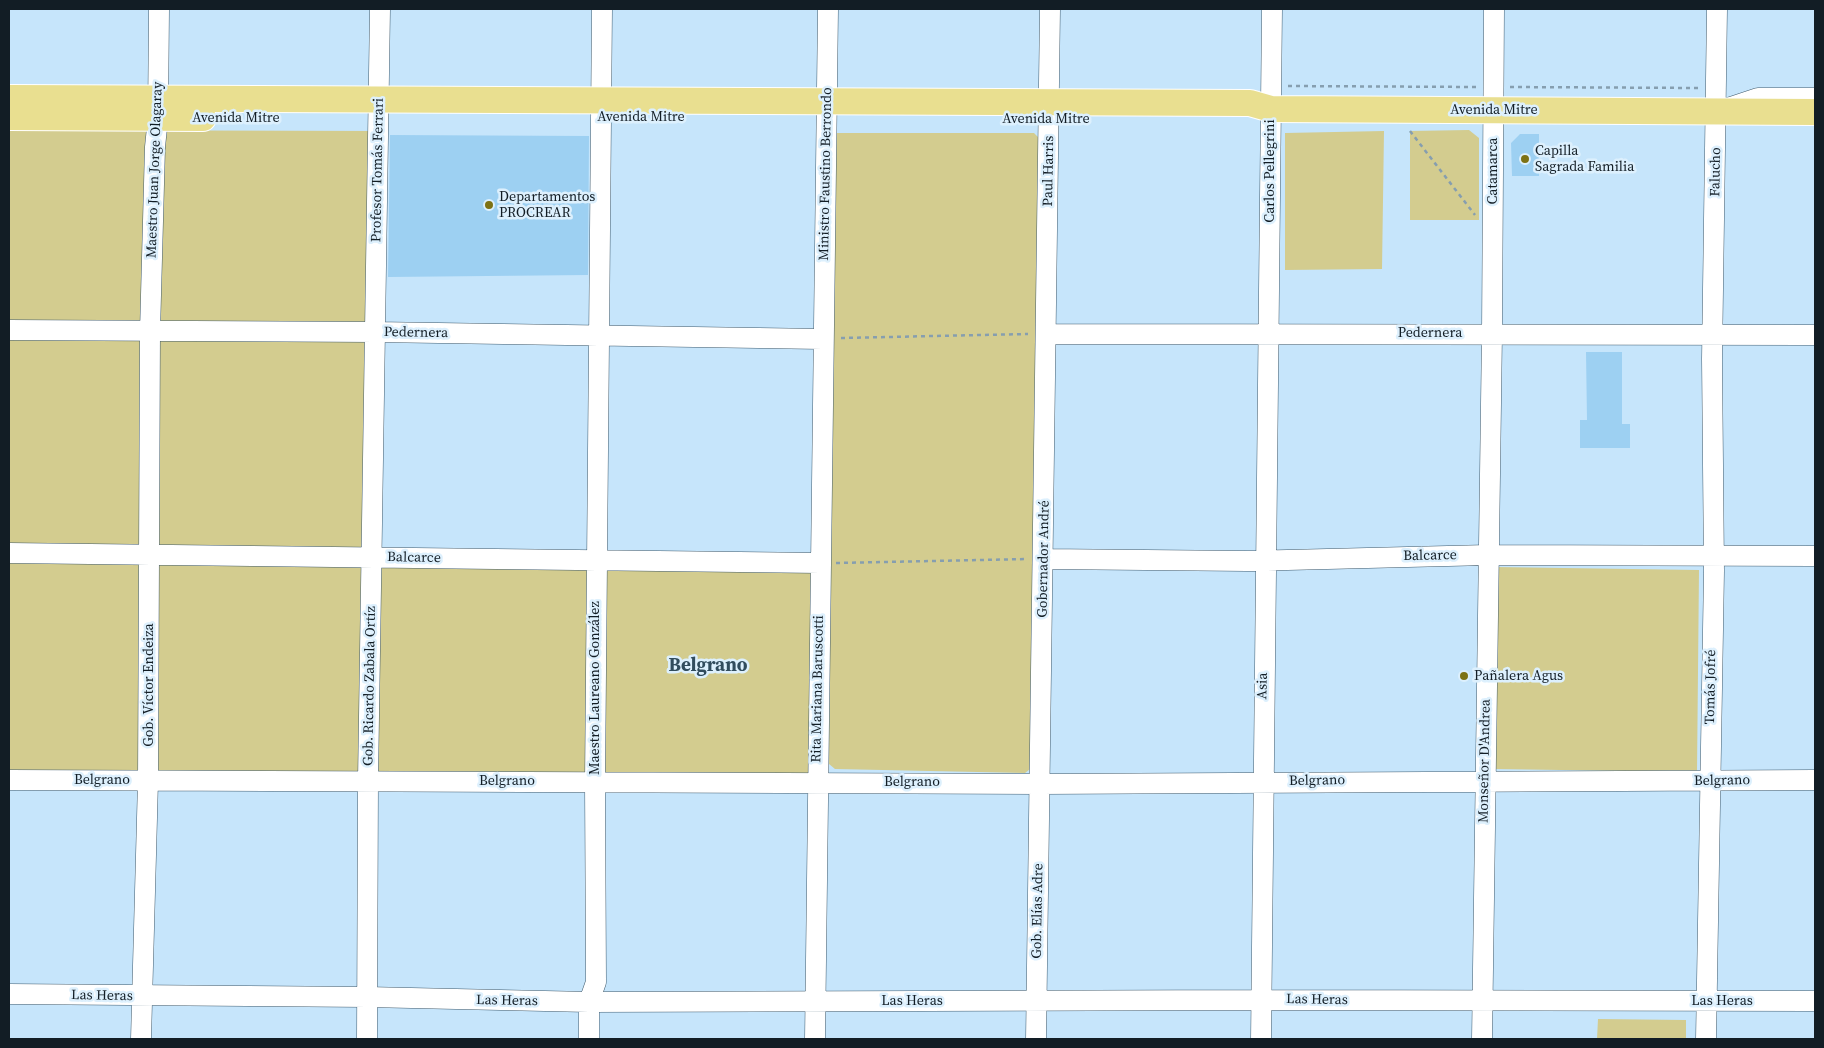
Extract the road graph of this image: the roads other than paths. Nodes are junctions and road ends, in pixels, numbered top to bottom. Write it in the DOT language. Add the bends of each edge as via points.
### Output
graph roads {
  1 [pos="159,9"];
  2 [pos="380,9"];
  3 [pos="602,9"];
  4 [pos="828,9"];
  5 [pos="1050,9"];
  6 [pos="1272,9"];
  7 [pos="1494,9"];
  8 [pos="1718,9"];
  9 [pos="9,98"];
  10 [pos="1815,98"];
  11 [pos="158,108"];
  12 [pos="379,109"];
  13 [pos="602,109"];
  14 [pos="1494,109"];
  15 [pos="828,110"];
  16 [pos="1271,110"];
  17 [pos="1050,111"];
  18 [pos="1717,112"];
  19 [pos="1815,112"];
  20 [pos="9,117"];
  21 [pos="1815,124"];
  22 [pos="9,330"];
  23 [pos="150,332"];
  24 [pos="375,332"];
  25 [pos="1270,333"];
  26 [pos="1492,333"];
  27 [pos="1046,334"];
  28 [pos="600,335"];
  29 [pos="1713,335"];
  30 [pos="1815,335"];
  31 [pos="822,339"];
  32 [pos="9,553"];
  33 [pos="149,554"];
  34 [pos="1488,554"];
  35 [pos="1714,554"];
  36 [pos="1815,556"];
  37 [pos="371,558"];
  38 [pos="1044,559"];
  39 [pos="1266,560"];
  40 [pos="596,561"];
  41 [pos="820,563"];
  42 [pos="9,780"];
  43 [pos="368,780"];
  44 [pos="1484,780"];
  45 [pos="1815,780"];
  46 [pos="148,781"];
  47 [pos="1709,781"];
  48 [pos="595,782"];
  49 [pos="818,782"];
  50 [pos="1262,782"];
  51 [pos="1040,784"];
  52 [pos="9,994"];
  53 [pos="141,996"];
  54 [pos="367,998"];
  55 [pos="1036,1000"];
  56 [pos="1262,1000"];
  57 [pos="815,1001"];
  58 [pos="1482,1001"];
  59 [pos="1815,1001"];
  60 [pos="589,1002"];
  61 [pos="1706,1002"];
  62 [pos="141,1039"];
  63 [pos="367,1039"];
  64 [pos="588,1039"];
  65 [pos="815,1039"];
  66 [pos="1036,1039"];
  67 [pos="1261,1039"];
  68 [pos="1482,1039"];
  69 [pos="1706,1039"];
  1 -- 11 [label="street, Maestro Juan Jorge Olagaray"];
  2 -- 12 [label="street, Profesor Tomás Ferrari"];
  3 -- 13 [label="street, Maestro Laureano González"];
  4 -- 15 [label="street, Ministro Faustino Berrondo"];
  5 -- 17 [label="street, Paul Harris"];
  6 -- 16 [label="street, Carlos Pellegrini"];
  7 -- 14 [label="street, Catamarca"];
  8 -- 18 [label="street, Falucho"];
  9 -- 11 [label="main road, Avenida Mitre"];
  10 -- 18 [label="street, Avenida Mitre" via="1758,98"];
  11 -- 12 [label="main road, Avenida Mitre"];
  11 -- 20 [label="main road, Avenida Mitre"];
  11 -- 23 [label="street, Maestro Juan Jorge Olagaray"];
  12 -- 13 [label="main road, Avenida Mitre"];
  12 -- 24 [label="street, Profesor Tomás Ferrari"];
  13 -- 15 [label="main road, Avenida Mitre"];
  13 -- 28 [label="street, Maestro Laureano González"];
  14 -- 16 [label="main road, Avenida Mitre"];
  14 -- 18 [label="main road, Avenida Mitre"];
  14 -- 26 [label="street, Catamarca"];
  15 -- 17 [label="main road, Avenida Mitre"];
  15 -- 31 [label="street, Ministro Faustino Berrondo"];
  16 -- 17 [label="main road, Avenida Mitre" via="1250,103"];
  16 -- 25 [label="street, Carlos Pellegrini"];
  17 -- 27 [label="street, Paul Harris"];
  18 -- 19 [label="main road"];
  18 -- 21 [label="street, Avenida Mitre" via="1757,124"];
  18 -- 29 [label="street, Falucho"];
  22 -- 23 [label="street, Pedernera"];
  23 -- 24 [label="street, Pedernera"];
  23 -- 33 [label="street, Gob. Víctor Endeiza"];
  24 -- 28 [label="street, Pedernera"];
  24 -- 37 [label="street, Gob. Ricardo Zabala Ortíz"];
  25 -- 26 [label="street, Pedernera"];
  25 -- 27 [label="street, Pedernera"];
  25 -- 39 [label="street, Asia"];
  26 -- 29 [label="street, Pedernera"];
  26 -- 34 [label="street, Monseñor D'Andrea"];
  27 -- 38 [label="street, Gobernador André"];
  28 -- 31 [label="street, Pedernera"];
  28 -- 40 [label="street, Maestro Laureano González"];
  29 -- 30 [label="street, Pedernera"];
  29 -- 35 [label="street, Tomás Jofré"];
  31 -- 41 [label="street, Rita Mariana Baruscotti"];
  32 -- 33 [label="street, Balcarce"];
  33 -- 37 [label="street, Balcarce"];
  33 -- 46 [label="street, Gob. Víctor Endeiza"];
  34 -- 35 [label="street, Balcarce"];
  34 -- 39 [label="street, Balcarce"];
  34 -- 44 [label="street, Monseñor D'Andrea"];
  35 -- 36 [label="street, Balcarce"];
  35 -- 47 [label="street, Tomás Jofré"];
  37 -- 40 [label="street, Balcarce"];
  37 -- 43 [label="street, Gob. Ricardo Zabala Ortíz"];
  38 -- 39 [label="street, Balcarce"];
  38 -- 51 [label="street, Gobernador André"];
  39 -- 50 [label="street, Asia"];
  40 -- 41 [label="street, Balcarce"];
  40 -- 48 [label="street, Maestro Laureano González"];
  41 -- 49 [label="street, Rita Mariana Baruscotti"];
  42 -- 46 [label="street, Belgrano"];
  43 -- 46 [label="street, Belgrano"];
  43 -- 48 [label="street, Belgrano"];
  43 -- 54 [label="street, Gob. Ricardo Zabala Ortíz"];
  44 -- 47 [label="street, Belgrano"];
  44 -- 50 [label="street, Belgrano"];
  44 -- 58 [label="street, Monseñor D'Andrea"];
  45 -- 47 [label="street, Belgrano"];
  46 -- 53 [label="street, Gob. Víctor Endeiza"];
  47 -- 61 [label="street, Tomás Jofré"];
  48 -- 49 [label="street, Belgrano"];
  48 -- 60 [label="street, Maestro Laureano González" via="596,982"];
  49 -- 51 [label="street, Belgrano"];
  49 -- 57 [label="street, Rita Mariana Baruscotti"];
  50 -- 51 [label="street, Belgrano"];
  50 -- 56 [label="street, Asia"];
  51 -- 55 [label="street, Gob. Elías Adre"];
  52 -- 53 [label="street, Las Heras"];
  53 -- 54 [label="street, Las Heras"];
  53 -- 62 [label="street, Gob. Víctor Endeiza"];
  54 -- 60 [label="street, Las Heras"];
  54 -- 63 [label="street, Gob. Ricardo Zabala Ortíz"];
  55 -- 56 [label="street, Las Heras"];
  55 -- 57 [label="street, Las Heras"];
  55 -- 66 [label="street, Gob. Elías Adre"];
  56 -- 58 [label="street, Las Heras"];
  56 -- 67 [label="street, Asia"];
  57 -- 60 [label="street, Las Heras"];
  57 -- 65 [label="street, Rita Mariana Baruscotti"];
  58 -- 61 [label="street, Las Heras"];
  58 -- 68 [label="street, Monseñor D'Andrea"];
  59 -- 61 [label="street, Las Heras"];
  60 -- 64 [label="street, Maestro Laureano González"];
  61 -- 69 [label="street, Tomás Jofré"];
}
